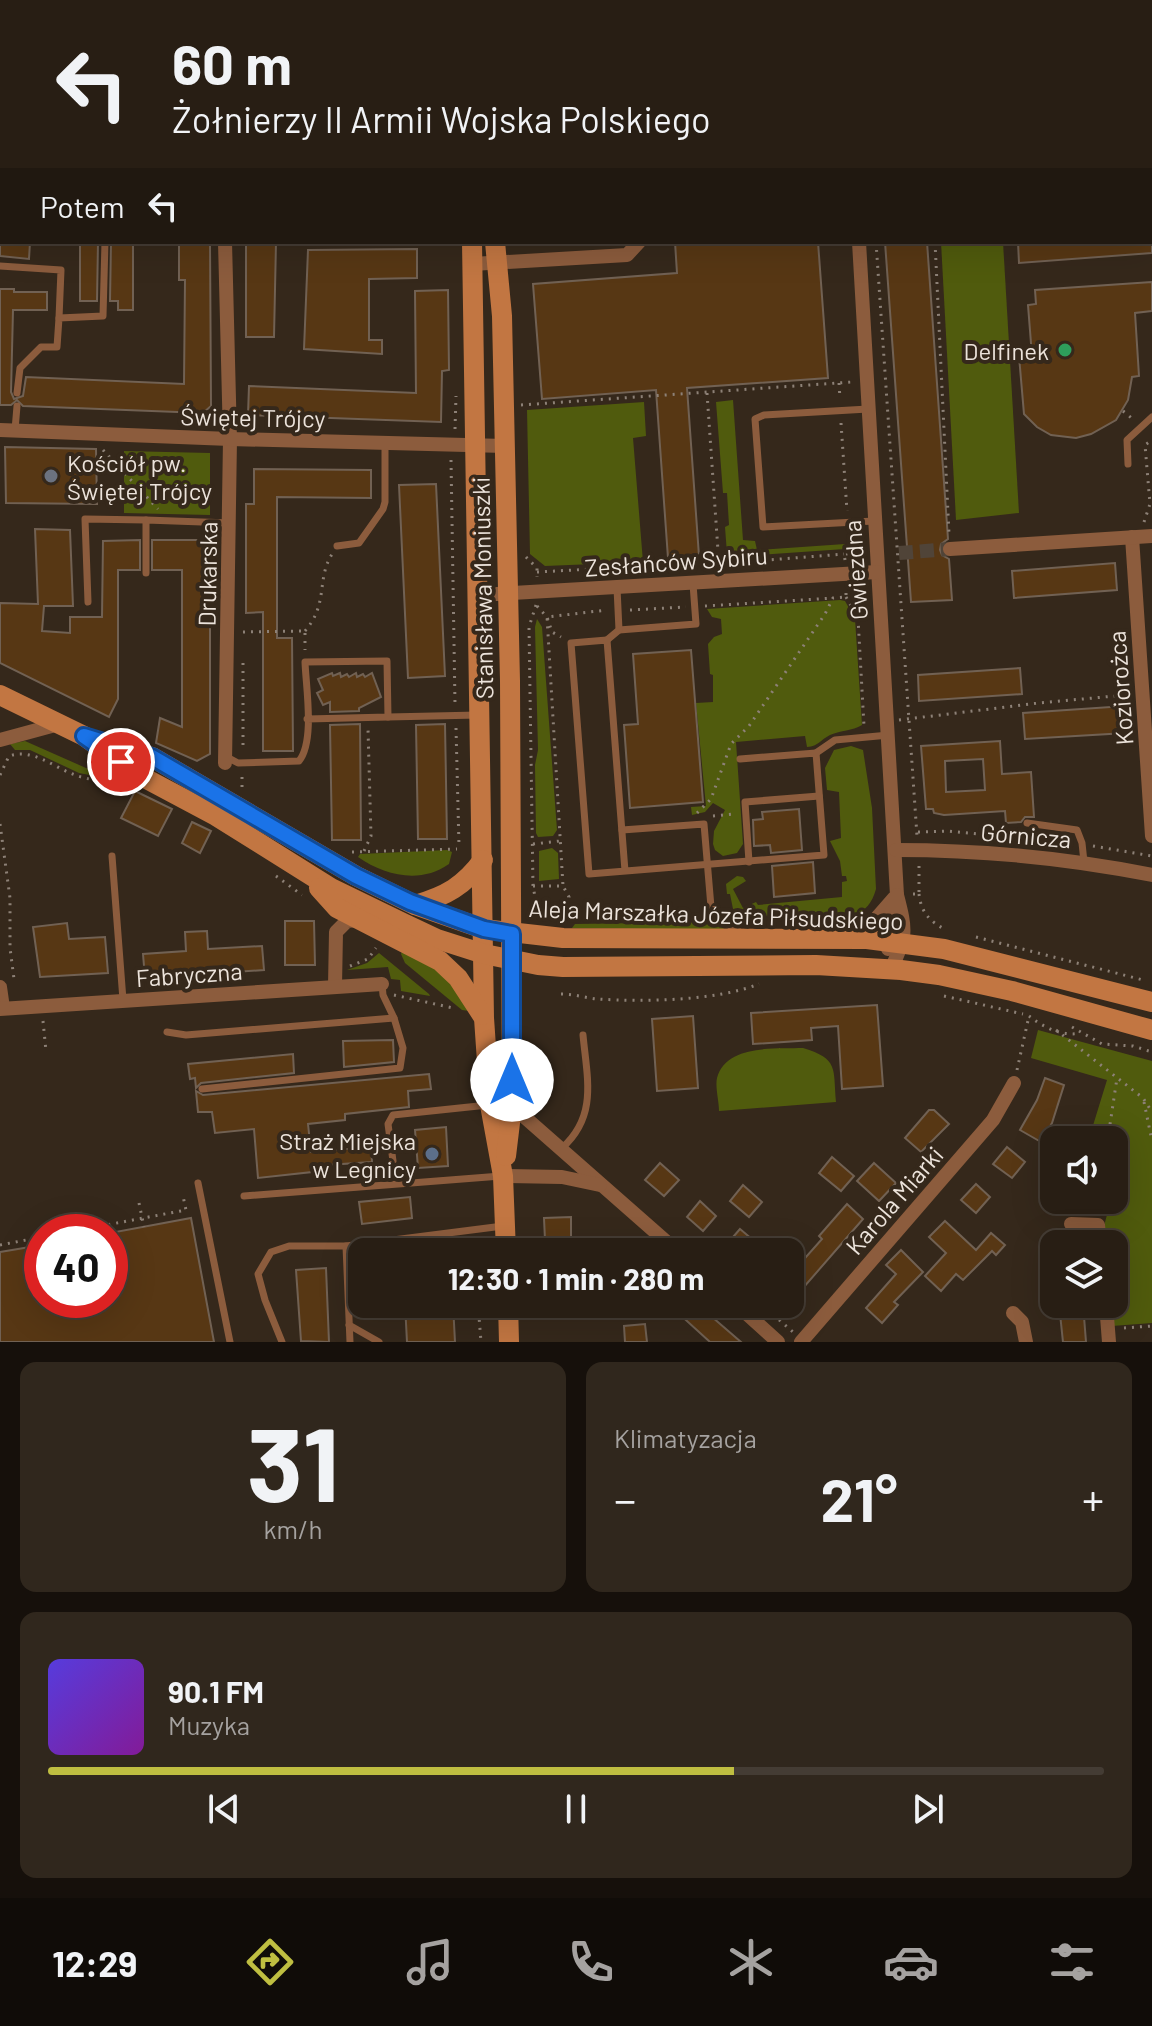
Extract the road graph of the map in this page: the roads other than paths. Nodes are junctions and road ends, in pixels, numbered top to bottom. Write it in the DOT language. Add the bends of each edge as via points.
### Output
graph roads {
  1 [pos="105,244"];
  2 [pos="225,244"];
  3 [pos="472,244"];
  4 [pos="637,244"];
  5 [pos="859,244"];
  6 [pos="496,252"];
  7 [pos="472,264"];
  8 [pos="0,266"];
  9 [pos="59,318"];
  10 [pos="17,393"];
  11 [pos="17,406"];
  12 [pos="868,409"];
  13 [pos="1152,417"];
  14 [pos="8,430"];
  15 [pos="230,439"];
  16 [pos="385,442"];
  17 [pos="477,446"];
  18 [pos="505,446"];
  19 [pos="1128,464"];
  20 [pos="146,520"];
  21 [pos="874,521"];
  22 [pos="230,523"];
  23 [pos="1152,536"];
  24 [pos="1132,537"];
  25 [pos="337,546"];
  26 [pos="950,549"];
  27 [pos="877,572"];
  28 [pos="146,573"];
  29 [pos="693,574"];
  30 [pos="617,586"];
  31 [pos="479,595"];
  32 [pos="507,595"];
  33 [pos="88,602"];
  34 [pos="619,630"];
  35 [pos="607,640"];
  36 [pos="0,695"];
  37 [pos="480,715"];
  38 [pos="388,717"];
  39 [pos="307,719"];
  40 [pos="59,724"];
  41 [pos="888,728"];
  42 [pos="84,736"];
  43 [pos="0,740"];
  44 [pos="816,753"];
  45 [pos="740,759"];
  46 [pos="225,760"];
  47 [pos="819,796"];
  48 [pos="1027,823"];
  49 [pos="622,830"];
  50 [pos="1152,836"];
  51 [pos="896,850"];
  52 [pos="112,856"];
  53 [pos="483,860"];
  54 [pos="749,862"];
  55 [pos="1084,862"];
  56 [pos="707,865"];
  57 [pos="304,871"];
  58 [pos="625,871"];
  59 [pos="1152,875"];
  60 [pos="897,895"];
  61 [pos="415,905"];
  62 [pos="358,920"];
  63 [pos="484,929"];
  64 [pos="512,934"];
  65 [pos="750,938"];
  66 [pos="847,938"];
  67 [pos="896,942"];
  68 [pos="484,954"];
  69 [pos="512,961"];
  70 [pos="891,969"];
  71 [pos="335,986"];
  72 [pos="8,987"];
  73 [pos="382,990"];
  74 [pos="123,1000"];
  75 [pos="1152,1002"];
  76 [pos="1,1008"];
  77 [pos="394,1018"];
  78 [pos="484,1018"];
  79 [pos="1152,1030"];
  80 [pos="167,1032"];
  81 [pos="583,1035"];
  82 [pos="1014,1083"];
  83 [pos="202,1089"];
  84 [pos="490,1105"];
  85 [pos="512,1106"];
  86 [pos="562,1148"];
  87 [pos="393,1161"];
  88 [pos="503,1176"];
  89 [pos="198,1183"];
  90 [pos="605,1186"];
  91 [pos="244,1196"];
  92 [pos="1071,1224"];
  93 [pos="505,1225"];
  94 [pos="1099,1230"];
  95 [pos="505,1238"];
  96 [pos="663,1238"];
  97 [pos="346,1246"];
  98 [pos="1013,1313"];
  99 [pos="508,1318"];
  100 [pos="751,1318"];
  101 [pos="349,1325"];
  102 [pos="802,1341"];
  103 [pos="230,1342"];
  104 [pos="282,1342"];
  105 [pos="350,1342"];
  106 [pos="379,1342"];
  107 [pos="509,1342"];
  108 [pos="778,1342"];
  109 [pos="1026,1342"];
  1 -- 9 [label="lane" via="103,316"];
  2 -- 15 [label="street, Drukarska"];
  3 -- 7 [label="street, Stanisława Moniuszki"];
  4 -- 6 [label="street" via="627,255"];
  5 -- 12 [label="street, Gwiezdna"];
  6 -- 7 [label="street"];
  6 -- 18 [label="street, Stanisława Moniuszki"];
  7 -- 17 [label="street, Stanisława Moniuszki"];
  8 -- 9 [label="lane" via="61,270"];
  9 -- 10 [label="lane" via="57,347 41,347 20,368"];
  11 -- 14 [label="lane"];
  12 -- 21 [label="street, Gwiezdna"];
  12 -- 21 [label="lane" via="755,419 763,527"];
  13 -- 19 [label="lane" via="1127,440"];
  14 -- 15 [label="street, Świętej Trójcy"];
  15 -- 16 [label="street, Świętej Trójcy"];
  15 -- 22 [label="street, Drukarska"];
  16 -- 17 [label="street, Świętej Trójcy"];
  16 -- 25 [label="lane" via="383,509 359,543"];
  17 -- 18 [label="street, Świętej Trójcy"];
  17 -- 31 [label="street, Stanisława Moniuszki"];
  18 -- 32 [label="street, Stanisława Moniuszki"];
  20 -- 22 [label="lane"];
  20 -- 28 [label="lane"];
  20 -- 33 [label="lane" via="85,519"];
  21 -- 27 [label="street, Gwiezdna"];
  22 -- 46 [label="street, Drukarska"];
  23 -- 24 [label="street"];
  24 -- 26 [label="street"];
  24 -- 50 [label="street, Koziorożca"];
  27 -- 29 [label="street, Zesłańców Sybiru"];
  27 -- 41 [label="street, Gwiezdna"];
  29 -- 30 [label="street, Zesłańców Sybiru"];
  29 -- 34 [label="lane" via="696,624"];
  30 -- 32 [label="street, Zesłańców Sybiru" via="537,599"];
  30 -- 34 [label="lane"];
  31 -- 32 [label="street, Zesłańców Sybiru"];
  31 -- 37 [label="street, Stanisława Moniuszki"];
  32 -- 64 [label="street, Stanisława Moniuszki"];
  34 -- 35 [label="lane"];
  35 -- 49 [label="lane"];
  35 -- 58 [label="lane" via="571,643 589,874"];
  36 -- 40 [label="street"];
  37 -- 38 [label="lane"];
  37 -- 53 [label="street, Stanisława Moniuszki"];
  38 -- 39 [label="lane"];
  38 -- 39 [label="lane" via="387,661 305,662"];
  39 -- 46 [label="lane" via="306,752 299,761"];
  40 -- 42 [label="street"];
  40 -- 43 [label="street"];
  41 -- 44 [label="lane" via="835,740"];
  41 -- 51 [label="street, Gwiezdna"];
  42 -- 57 [label="street" via="139,775"];
  42 -- 61 [label="street, Aleja Marszałka Józefa Piłsudskiego" via="152,757"];
  44 -- 45 [label="lane"];
  44 -- 47 [label="lane"];
  47 -- 54 [label="lane" via="745,802"];
  47 -- 54 [label="lane" via="824,855"];
  48 -- 55 [label="lane" via="1077,830"];
  49 -- 56 [label="lane" via="704,824"];
  49 -- 58 [label="lane"];
  51 -- 55 [label="street, Górnicza"];
  51 -- 60 [label="street, Gwiezdna"];
  52 -- 74 [label="lane"];
  53 -- 61 [label="street" via="456,889"];
  53 -- 63 [label="street, Stanisława Moniuszki"];
  54 -- 56 [label="lane"];
  55 -- 59 [label="street, Górnicza"];
  56 -- 58 [label="lane"];
  56 -- 65 [label="lane" via="713,911"];
  57 -- 62 [label="street" via="337,908"];
  57 -- 68 [label="street, Aleja Marszałka Józefa Piłsudskiego" via="437,939"];
  60 -- 66 [label="street" via="873,922"];
  60 -- 67 [label="street, Gwiezdna" via="903,919"];
  61 -- 63 [label="street, Aleja Marszałka Józefa Piłsudskiego"];
  62 -- 71 [label="street" via="347,921 336,932"];
  62 -- 78 [label="street" via="440,961"];
  63 -- 64 [label="street, Aleja Marszałka Józefa Piłsudskiego"];
  63 -- 68 [label="street, Stanisława Moniuszki"];
  64 -- 65 [label="street, Aleja Marszałka Józefa Piłsudskiego"];
  64 -- 69 [label="street, Stanisława Moniuszki"];
  65 -- 66 [label="street, Aleja Marszałka Józefa Piłsudskiego"];
  66 -- 67 [label="street, Aleja Marszałka Józefa Piłsudskiego"];
  67 -- 70 [label="street"];
  67 -- 75 [label="street, Aleja Marszałka Józefa Piłsudskiego" via="954,951"];
  68 -- 69 [label="street, Aleja Marszałka Józefa Piłsudskiego"];
  68 -- 78 [label="street, Stanisława Moniuszki"];
  69 -- 70 [label="street, Aleja Marszałka Józefa Piłsudskiego" via="563,967"];
  69 -- 85 [label="street, Stanisława Moniuszki"];
  70 -- 79 [label="street, Aleja Marszałka Józefa Piłsudskiego" via="1012,991"];
  71 -- 73 [label="street, Fabryczna"];
  71 -- 74 [label="street, Fabryczna"];
  72 -- 76 [label="street"];
  73 -- 77 [label="lane"];
  74 -- 76 [label="street, Fabryczna"];
  77 -- 80 [label="lane" via="186,1035"];
  77 -- 83 [label="lane" via="403,1048 400,1068"];
  78 -- 84 [label="street, Stanisława Moniuszki"];
  81 -- 86 [label="lane" via="589,1103 574,1137"];
  82 -- 102 [label="street, Karola Miarki" via="993,1120"];
  84 -- 87 [label="lane" via="393,1115 388,1124"];
  84 -- 88 [label="street, Stanisława Moniuszki"];
  85 -- 86 [label="street"];
  85 -- 88 [label="street, Stanisława Moniuszki"];
  86 -- 90 [label="street"];
  88 -- 90 [label="street" via="583,1179"];
  88 -- 91 [label="lane"];
  88 -- 93 [label="street"];
  89 -- 103 [label="lane"];
  90 -- 96 [label="street"];
  92 -- 94 [label="street" via="1098,1225"];
  93 -- 95 [label="street"];
  93 -- 97 [label="lane"];
  97 -- 101 [label="lane"];
  97 -- 104 [label="lane" via="289,1246 265,1260 258,1274"];
  98 -- 109 [label="street" via="1022,1322"];
  99 -- 107 [label="street"];
  100 -- 108 [label="street"];
  101 -- 105 [label="lane"];
  101 -- 106 [label="lane"];
}
